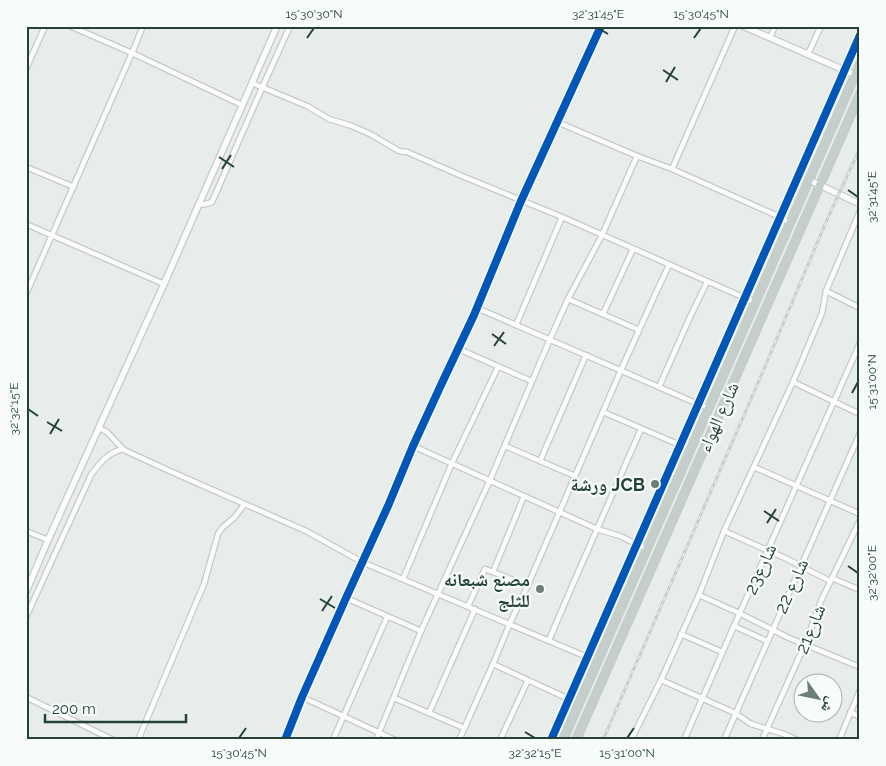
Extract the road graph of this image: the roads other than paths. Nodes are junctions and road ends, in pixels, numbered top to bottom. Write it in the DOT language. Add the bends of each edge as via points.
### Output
graph roads {
  1 [pos="45,26"];
  2 [pos="70,26"];
  3 [pos="143,26"];
  4 [pos="278,26"];
  5 [pos="290,26"];
  6 [pos="601,26"];
  7 [pos="735,26"];
  8 [pos="742,26"];
  9 [pos="775,26"];
  10 [pos="821,26"];
  11 [pos="860,35"];
  12 [pos="770,38"];
  13 [pos="132,53"];
  14 [pos="808,54"];
  15 [pos="860,64"];
  16 [pos="26,69"];
  17 [pos="845,70"];
  18 [pos="857,76"];
  19 [pos="252,83"];
  20 [pos="262,88"];
  21 [pos="860,94"];
  22 [pos="242,105"];
  23 [pos="558,122"];
  24 [pos="637,156"];
  25 [pos="26,167"];
  26 [pos="672,169"];
  27 [pos="809,180"];
  28 [pos="820,186"];
  29 [pos="74,187"];
  30 [pos="521,200"];
  31 [pos="860,204"];
  32 [pos="198,205"];
  33 [pos="860,211"];
  34 [pos="562,217"];
  35 [pos="780,217"];
  36 [pos="790,223"];
  37 [pos="26,224"];
  38 [pos="53,236"];
  39 [pos="602,236"];
  40 [pos="633,249"];
  41 [pos="670,265"];
  42 [pos="707,282"];
  43 [pos="164,284"];
  44 [pos="826,292"];
  45 [pos="26,294"];
  46 [pos="745,298"];
  47 [pos="568,299"];
  48 [pos="755,302"];
  49 [pos="477,308"];
  50 [pos="860,308"];
  51 [pos="603,314"];
  52 [pos="516,325"];
  53 [pos="639,330"];
  54 [pos="550,339"];
  55 [pos="860,343"];
  56 [pos="459,348"];
  57 [pos="586,355"];
  58 [pos="498,366"];
  59 [pos="621,370"];
  60 [pos="532,381"];
  61 [pos="793,382"];
  62 [pos="659,387"];
  63 [pos="834,401"];
  64 [pos="698,404"];
  65 [pos="709,408"];
  66 [pos="603,412"];
  67 [pos="860,414"];
  68 [pos="99,428"];
  69 [pos="641,429"];
  70 [pos="860,432"];
  71 [pos="680,445"];
  72 [pos="857,445"];
  73 [pos="413,446"];
  74 [pos="505,446"];
  75 [pos="123,449"];
  76 [pos="540,461"];
  77 [pos="452,463"];
  78 [pos="754,467"];
  79 [pos="575,476"];
  80 [pos="490,480"];
  81 [pos="797,486"];
  82 [pos="524,496"];
  83 [pos="830,500"];
  84 [pos="244,505"];
  85 [pos="559,512"];
  86 [pos="860,514"];
  87 [pos="860,520"];
  88 [pos="597,529"];
  89 [pos="26,531"];
  90 [pos="724,531"];
  91 [pos="48,540"];
  92 [pos="637,544"];
  93 [pos="647,549"];
  94 [pos="768,550"];
  95 [pos="362,562"];
  96 [pos="800,566"];
  97 [pos="493,572"];
  98 [pos="403,579"];
  99 [pos="831,580"];
  100 [pos="527,587"];
  101 [pos="860,590"];
  102 [pos="26,592"];
  103 [pos="438,594"];
  104 [pos="699,594"];
  105 [pos="346,598"];
  106 [pos="468,606"];
  107 [pos="475,609"];
  108 [pos="739,613"];
  109 [pos="26,617"];
  110 [pos="387,617"];
  111 [pos="510,623"];
  112 [pos="734,626"];
  113 [pos="772,630"];
  114 [pos="421,631"];
  115 [pos="681,634"];
  116 [pos="549,640"];
  117 [pos="767,641"];
  118 [pos="805,644"];
  119 [pos="722,652"];
  120 [pos="588,657"];
  121 [pos="494,664"];
  122 [pos="860,667"];
  123 [pos="528,680"];
  124 [pos="661,680"];
  125 [pos="860,690"];
  126 [pos="26,697"];
  127 [pos="302,697"];
  128 [pos="394,698"];
  129 [pos="702,698"];
  130 [pos="569,699"];
  131 [pos="850,712"];
  132 [pos="429,713"];
  133 [pos="735,713"];
  134 [pos="343,716"];
  135 [pos="860,717"];
  136 [pos="464,728"];
  137 [pos="581,728"];
  138 [pos="768,728"];
  139 [pos="379,733"];
  140 [pos="113,740"];
  141 [pos="138,740"];
  142 [pos="285,740"];
  143 [pos="333,740"];
  144 [pos="376,740"];
  145 [pos="395,740"];
  146 [pos="459,740"];
  147 [pos="500,740"];
  148 [pos="551,740"];
  149 [pos="563,740"];
  150 [pos="576,740"];
  151 [pos="583,740"];
  152 [pos="631,740"];
  153 [pos="684,740"];
  154 [pos="724,740"];
  155 [pos="762,740"];
  156 [pos="797,740"];
  157 [pos="839,740"];
  1 -- 16 [label="street"];
  2 -- 13 [label="street"];
  3 -- 13 [label="street"];
  4 -- 19 [label="street"];
  5 -- 20 [label="street"];
  6 -- 23 [label="street"];
  7 -- 26 [label="street"];
  8 -- 12 [label="street"];
  9 -- 12 [label="street"];
  10 -- 14 [label="street"];
  11 -- 17 [label="street"];
  12 -- 14 [label="street"];
  13 -- 22 [label="street"];
  13 -- 29 [label="street"];
  14 -- 17 [label="street"];
  15 -- 18 [label="highway, شارع الهواء"];
  17 -- 18 [label="street"];
  17 -- 35 [label="street"];
  18 -- 27 [label="highway, شارع الهواء"];
  19 -- 20 [label="street"];
  19 -- 22 [label="street"];
  20 -- 30 [label="street" via="372,135 399,152 407,152"];
  20 -- 32 [label="street" via="212,202"];
  21 -- 28 [label="highway, شارع الهواء"];
  22 -- 32 [label="street"];
  23 -- 24 [label="street"];
  23 -- 30 [label="street"];
  24 -- 26 [label="street"];
  24 -- 39 [label="street"];
  25 -- 29 [label="street"];
  26 -- 35 [label="street"];
  27 -- 28 [label="street"];
  27 -- 36 [label="highway, شارع الهواء"];
  28 -- 31 [label="street"];
  28 -- 137 [label="highway, شارع الهواء"];
  29 -- 38 [label="street"];
  30 -- 34 [label="street"];
  30 -- 49 [label="street"];
  32 -- 43 [label="street"];
  33 -- 44 [label="street"];
  34 -- 39 [label="street"];
  34 -- 52 [label="street"];
  35 -- 36 [label="street"];
  35 -- 46 [label="street"];
  36 -- 48 [label="highway, شارع الهواء"];
  37 -- 38 [label="street"];
  38 -- 43 [label="street"];
  38 -- 45 [label="street"];
  39 -- 40 [label="street"];
  39 -- 47 [label="street"];
  40 -- 41 [label="street"];
  40 -- 51 [label="street"];
  41 -- 42 [label="street"];
  41 -- 53 [label="street"];
  42 -- 46 [label="street"];
  42 -- 62 [label="street"];
  43 -- 68 [label="street"];
  44 -- 50 [label="street"];
  44 -- 61 [label="street" via="822,313"];
  46 -- 48 [label="street"];
  46 -- 64 [label="street"];
  47 -- 51 [label="street"];
  47 -- 54 [label="street"];
  48 -- 65 [label="highway, شارع الهواء"];
  49 -- 52 [label="street"];
  49 -- 56 [label="street"];
  51 -- 53 [label="street"];
  52 -- 54 [label="street"];
  53 -- 59 [label="street"];
  54 -- 57 [label="street"];
  54 -- 60 [label="street"];
  55 -- 63 [label="street, شارع23"];
  56 -- 58 [label="street"];
  56 -- 73 [label="street"];
  57 -- 59 [label="street"];
  57 -- 76 [label="street"];
  58 -- 60 [label="street"];
  58 -- 77 [label="street"];
  59 -- 62 [label="street"];
  59 -- 66 [label="street"];
  60 -- 74 [label="street"];
  61 -- 63 [label="street"];
  61 -- 78 [label="street"];
  62 -- 64 [label="street"];
  63 -- 67 [label="street"];
  63 -- 81 [label="street, شارع23"];
  64 -- 65 [label="street"];
  64 -- 71 [label="street"];
  65 -- 93 [label="highway, شارع الهواء"];
  66 -- 69 [label="street"];
  66 -- 79 [label="street"];
  68 -- 75 [label="street"];
  68 -- 91 [label="street"];
  69 -- 71 [label="street"];
  69 -- 88 [label="street"];
  70 -- 72 [label="street, شارع 22"];
  71 -- 92 [label="street"];
  72 -- 83 [label="street, شارع 22"];
  73 -- 77 [label="street"];
  73 -- 95 [label="street"];
  74 -- 76 [label="street"];
  74 -- 80 [label="street"];
  75 -- 84 [label="street"];
  75 -- 109 [label="street" via="107,456 91,475"];
  76 -- 79 [label="street"];
  77 -- 80 [label="street"];
  77 -- 98 [label="street"];
  78 -- 81 [label="street"];
  78 -- 90 [label="street"];
  79 -- 85 [label="street"];
  80 -- 82 [label="street"];
  80 -- 103 [label="street"];
  81 -- 83 [label="street"];
  81 -- 94 [label="street, شارع23"];
  82 -- 85 [label="street"];
  82 -- 97 [label="street"];
  83 -- 86 [label="street"];
  83 -- 96 [label="street, شارع 22"];
  84 -- 95 [label="street" via="306,531"];
  84 -- 141 [label="street" via="218,534 204,584"];
  85 -- 88 [label="street"];
  85 -- 100 [label="street"];
  87 -- 99 [label="street, شارع21"];
  88 -- 92 [label="street"];
  88 -- 116 [label="street"];
  89 -- 91 [label="street"];
  90 -- 94 [label="street"];
  90 -- 104 [label="street"];
  91 -- 102 [label="street"];
  92 -- 93 [label="street"];
  92 -- 120 [label="street"];
  93 -- 149 [label="highway, شارع الهواء"];
  94 -- 96 [label="street"];
  94 -- 108 [label="street, شارع23"];
  95 -- 98 [label="street"];
  95 -- 105 [label="street"];
  96 -- 99 [label="street"];
  96 -- 113 [label="street, شارع 22"];
  97 -- 100 [label="street"];
  97 -- 106 [label="street" via="485,569"];
  98 -- 103 [label="street"];
  99 -- 101 [label="street"];
  99 -- 118 [label="street, شارع21"];
  100 -- 111 [label="street"];
  103 -- 106 [label="street"];
  103 -- 114 [label="street"];
  104 -- 108 [label="street"];
  104 -- 115 [label="street"];
  105 -- 110 [label="street"];
  105 -- 127 [label="street"];
  106 -- 107 [label="street"];
  107 -- 111 [label="street"];
  107 -- 132 [label="street"];
  108 -- 112 [label="street, شارع23"];
  108 -- 113 [label="street"];
  110 -- 114 [label="street"];
  110 -- 134 [label="street"];
  111 -- 116 [label="street"];
  111 -- 121 [label="street"];
  112 -- 117 [label="street"];
  112 -- 119 [label="street, شارع23"];
  113 -- 117 [label="street, شارع 22"];
  113 -- 118 [label="street"];
  114 -- 128 [label="street"];
  115 -- 119 [label="street"];
  115 -- 124 [label="street"];
  116 -- 120 [label="street"];
  117 -- 133 [label="street, شارع 22"];
  118 -- 122 [label="street"];
  118 -- 138 [label="street, شارع21"];
  119 -- 129 [label="street, شارع23"];
  120 -- 130 [label="street"];
  121 -- 123 [label="street"];
  121 -- 136 [label="street"];
  123 -- 130 [label="street"];
  123 -- 147 [label="street"];
  124 -- 129 [label="street"];
  124 -- 152 [label="street"];
  125 -- 131 [label="street"];
  126 -- 140 [label="street"];
  127 -- 134 [label="street"];
  127 -- 142 [label="street"];
  128 -- 132 [label="street"];
  128 -- 139 [label="street"];
  129 -- 133 [label="street"];
  129 -- 153 [label="street, شارع23"];
  130 -- 148 [label="street"];
  131 -- 135 [label="street"];
  131 -- 157 [label="street"];
  132 -- 136 [label="street"];
  133 -- 138 [label="street" via="751,724"];
  133 -- 154 [label="street, شارع 22"];
  134 -- 139 [label="street"];
  134 -- 143 [label="street"];
  136 -- 146 [label="street"];
  137 -- 150 [label="highway, شارع الهواء"];
  137 -- 151 [label="highway"];
  138 -- 155 [label="street, شارع21"];
  138 -- 156 [label="street"];
  139 -- 144 [label="street"];
  139 -- 145 [label="street"];
}
